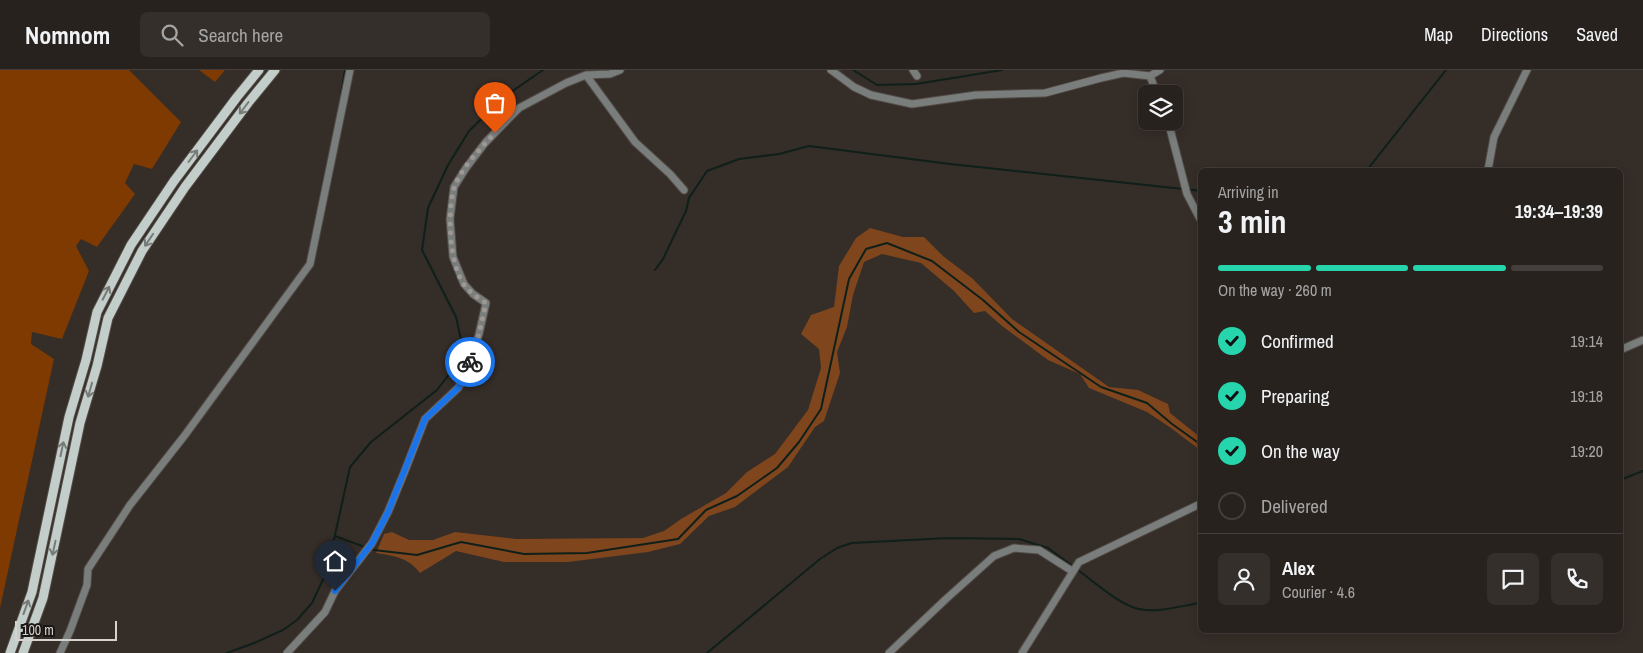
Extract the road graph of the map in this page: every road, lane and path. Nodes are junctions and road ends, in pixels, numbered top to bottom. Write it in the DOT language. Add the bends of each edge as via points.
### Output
graph roads {
  1 [pos="259,70"];
  2 [pos="275,70"];
  3 [pos="350,70"];
  4 [pos="620,70"];
  5 [pos="832,70"];
  6 [pos="1160,70"];
  7 [pos="1527,70"];
  8 [pos="586,75"];
  9 [pos="1150,76"];
  10 [pos="1154,85"];
  11 [pos="1170,130"];
  12 [pos="1488,168"];
  13 [pos="684,190"];
  14 [pos="1198,215"];
  15 [pos="1643,340"];
  16 [pos="1623,349"];
  17 [pos="1198,505"];
  18 [pos="1072,571"];
  19 [pos="10,653"];
  20 [pos="23,653"];
  21 [pos="60,653"];
  22 [pos="287,653"];
  23 [pos="889,653"];
  24 [pos="1022,653"];
  19 -- 1 [label="main road, one-way" via="32,592 69,417 96,312 131,245 219,120"];
  2 -- 20 [label="main road, one-way" via="185,187 142,251 108,318 80,423 43,598"];
  3 -- 21 [label="street" via="310,264 130,505 88,569 87,585"];
  4 -- 8 [label="street" via="610,74"];
  5 -- 9 [label="street" via="871,95 912,104 976,95 1046,93 1123,73"];
  6 -- 9 [label="street"];
  7 -- 12 [label="street" via="1494,137"];
  8 -- 13 [label="street" via="635,142"];
  8 -- 22 [label="street" via="519,108 485,143 454,187 450,219 453,257 464,284 486,303 466,374 458,388 425,419 388,512 372,543 335,591 325,612"];
  9 -- 10 [label="street"];
  11 -- 14 [label="street" via="1184,185"];
  15 -- 16 [label="street"];
  17 -- 18 [label="street" via="1079,562"];
  18 -- 23 [label="street" via="1039,550 1014,548 994,556"];
  18 -- 24 [label="street"];
}
